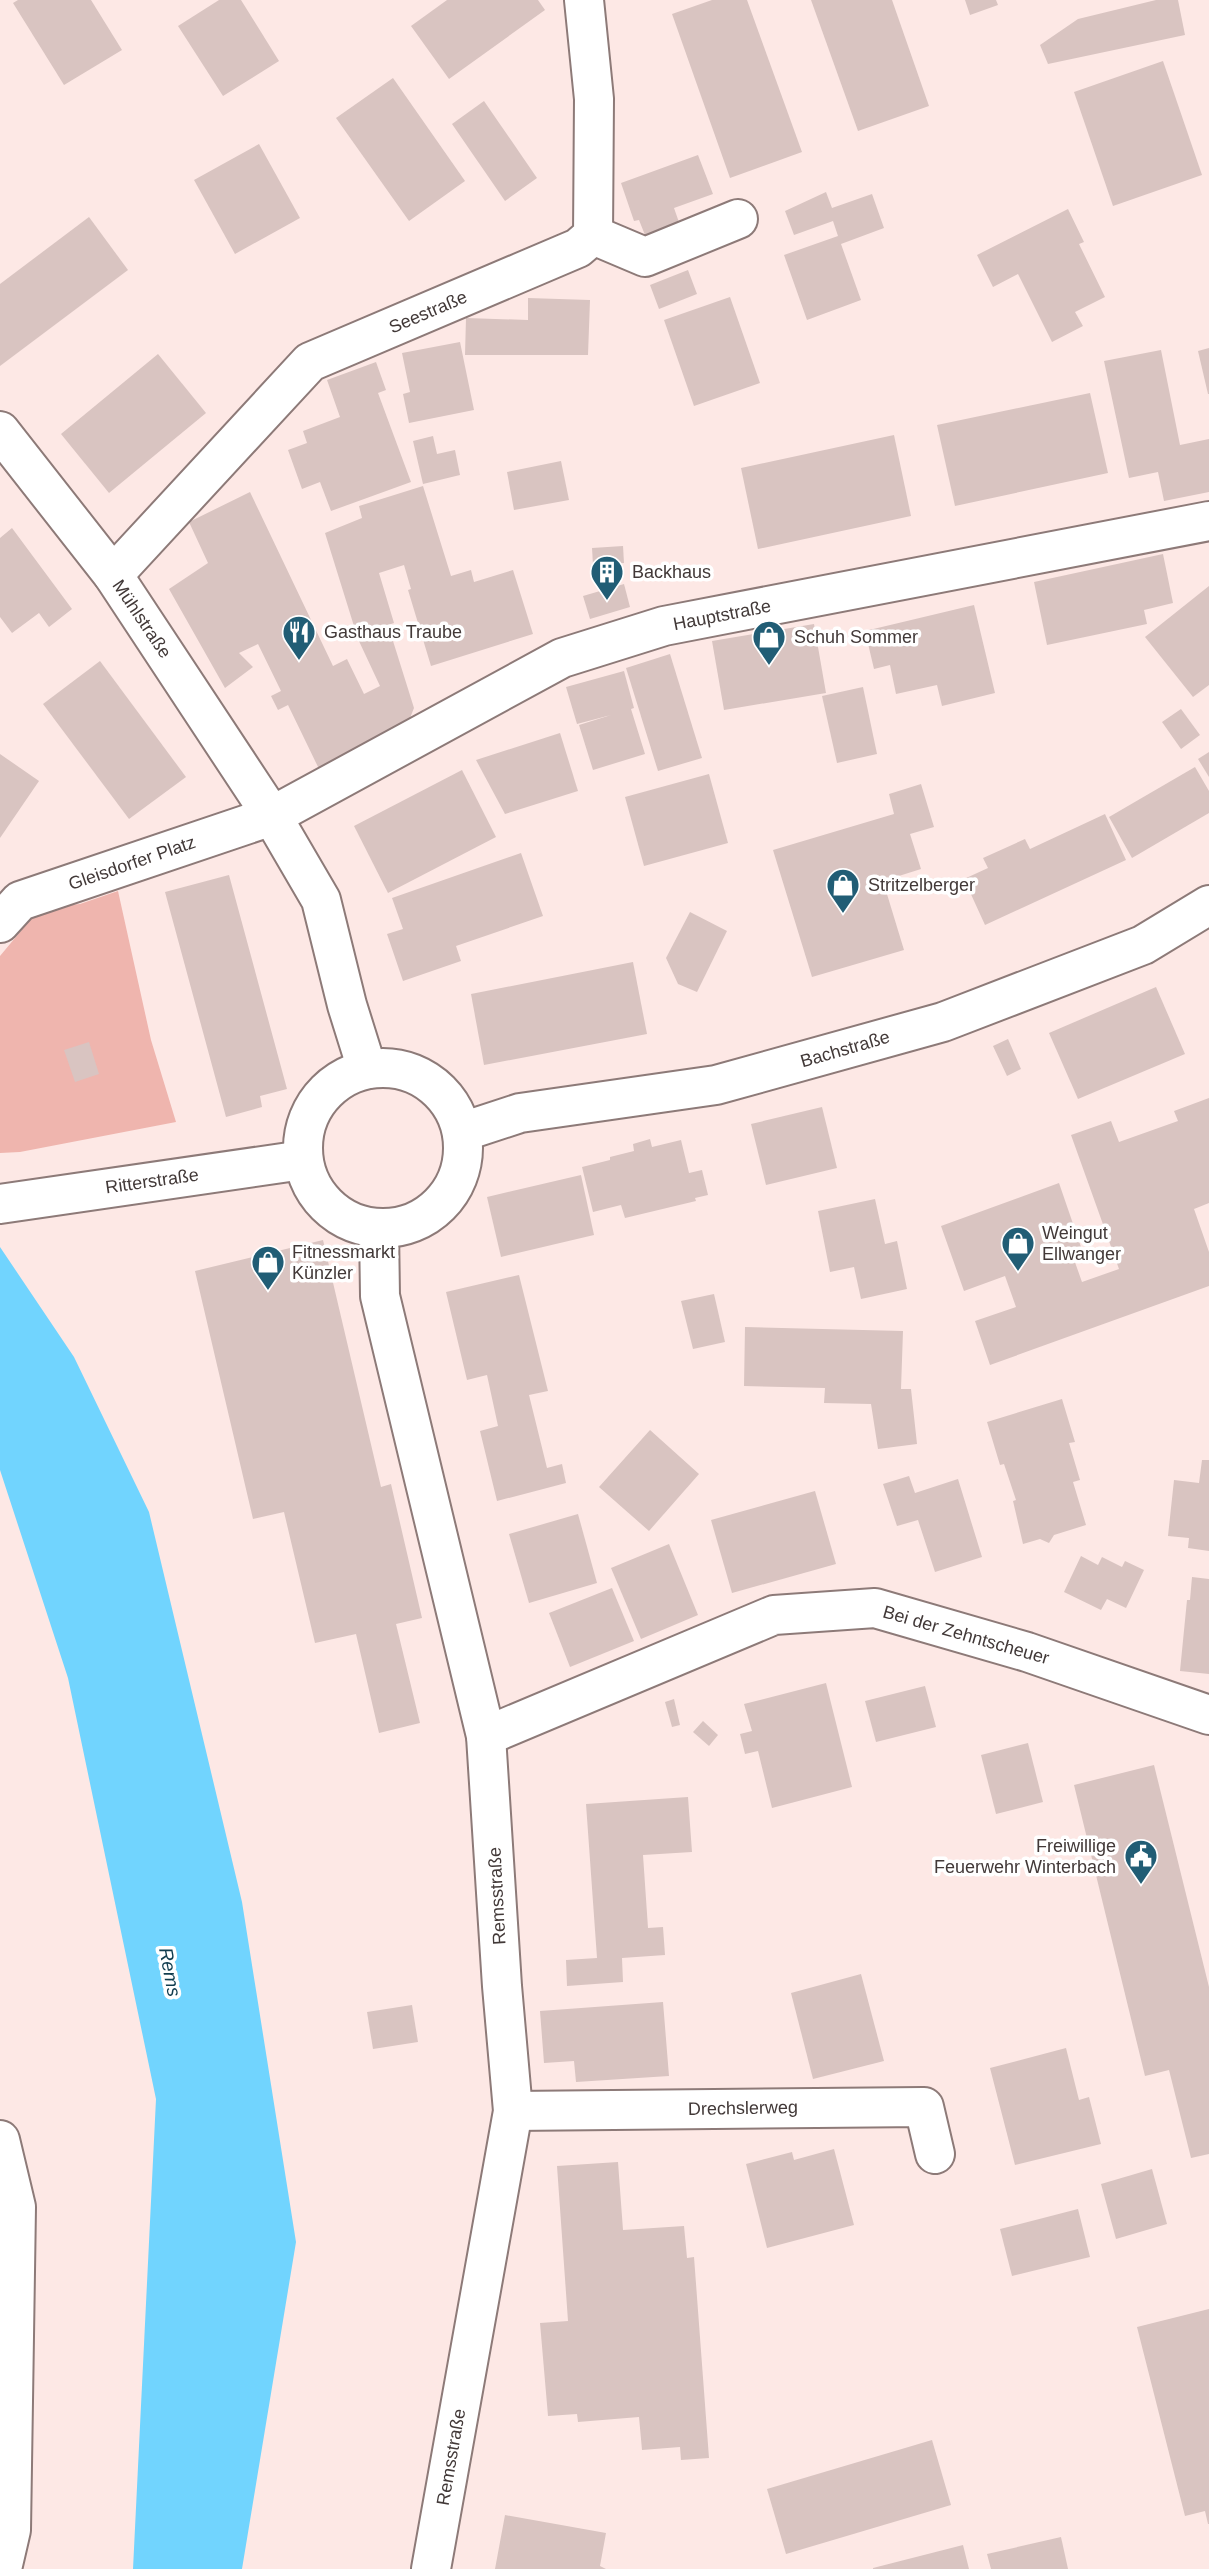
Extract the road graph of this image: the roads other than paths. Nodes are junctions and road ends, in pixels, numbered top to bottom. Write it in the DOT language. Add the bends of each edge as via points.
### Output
graph roads {
  1 [pos="584,0"];
  2 [pos="738,219"];
  3 [pos="593,235"];
  4 [pos="0,431"];
  5 [pos="1209,521"];
  6 [pos="113,575"];
  7 [pos="272,816"];
  8 [pos="7,903"];
  9 [pos="1209,905"];
  10 [pos="367,1069"];
  11 [pos="462,1132"];
  12 [pos="303,1160"];
  13 [pos="16,1201"];
  14 [pos="379,1229"];
  15 [pos="1209,1715"];
  16 [pos="486,1736"];
  17 [pos="513,2111"];
  18 [pos="0,2140"];
  19 [pos="936,2154"];
  20 [pos="2,2569"];
  21 [pos="431,2569"];
  1 -- 3 [label="street" via="594,99"];
  2 -- 3 [label="street" via="645,257"];
  3 -- 6 [label="street, Seestraße" via="578,248 310,362"];
  4 -- 6 [label="street, Mühlstraße"];
  5 -- 7 [label="street, Hauptstraße" via="664,626 562,658"];
  6 -- 7 [label="street, Mühlstraße"];
  7 -- 8 [label="street, Gleisdorfer Platz"];
  7 -- 10 [label="street" via="321,900"];
  9 -- 11 [label="street, Bachstraße" via="1143,945 943,1022 716,1085 520,1113"];
  10 -- 11 [label="street" via="392,1068 416,1074 438,1088 453,1108"];
  10 -- 12 [label="street" via="344,1077 325,1092 311,1112"];
  11 -- 14 [label="street" via="458,1180 445,1201 403,1226"];
  12 -- 13 [label="street, Ritterstraße"];
  12 -- 14 [label="street" via="312,1186 329,1208 352,1223"];
  14 -- 16 [label="street, Remsstraße" via="380,1296"];
  15 -- 16 [label="street, Bei der Zehntscheuer" via="1027,1652 875,1608 774,1615"];
  16 -- 17 [label="street, Remsstraße"];
  17 -- 19 [label="street, Drechslerweg" via="924,2106"];
  17 -- 21 [label="street, Remsstraße"];
  18 -- 20 [label="street" via="16,2207 11,2530"];
}
